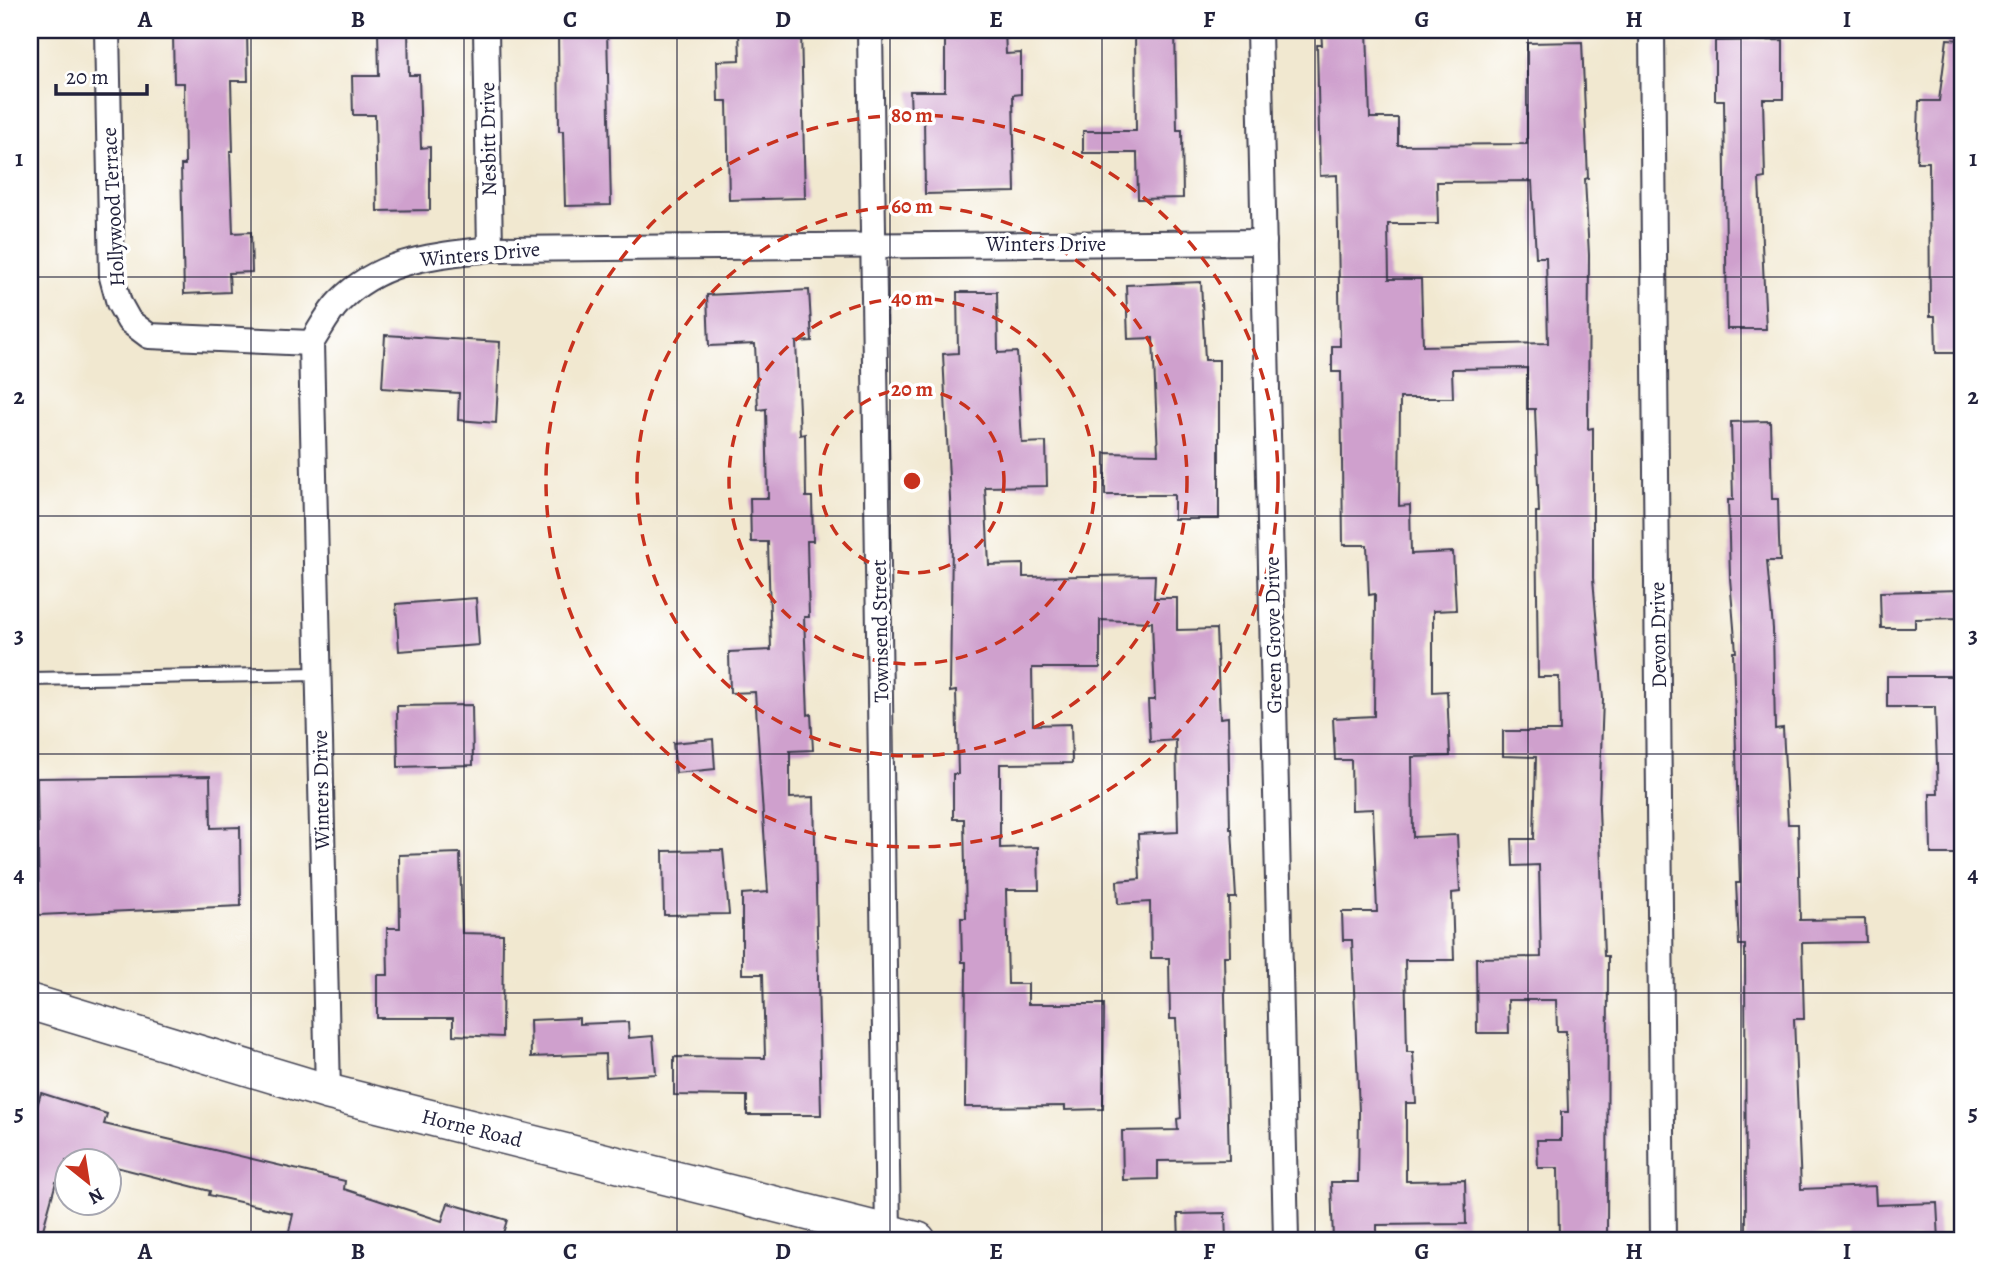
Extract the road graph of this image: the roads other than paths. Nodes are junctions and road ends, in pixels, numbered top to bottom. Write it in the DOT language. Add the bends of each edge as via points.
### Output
graph roads {
  1 [pos="107,30"];
  2 [pos="486,30"];
  3 [pos="870,30"];
  4 [pos="1259,30"];
  5 [pos="1652,30"];
  6 [pos="1264,242"];
  7 [pos="875,245"];
  8 [pos="490,249"];
  9 [pos="311,343"];
  10 [pos="318,674"];
  11 [pos="30,679"];
  12 [pos="30,1002"];
  13 [pos="328,1092"];
  14 [pos="903,1236"];
  15 [pos="1286,1240"];
  16 [pos="1663,1240"];
  1 -- 9 [label="street, Hollywood Terrace" via="112,277 130,321 149,336 173,339"];
  2 -- 8 [label="street, Nesbitt Drive"];
  3 -- 7 [label="street, Townsend Street"];
  4 -- 6 [label="street, Green Grove Drive"];
  5 -- 16 [label="street, Devon Drive"];
  6 -- 7 [label="street, Winters Drive"];
  6 -- 15 [label="street, Green Grove Drive"];
  7 -- 8 [label="street, Winters Drive"];
  7 -- 14 [label="street, Townsend Street"];
  8 -- 9 [label="street, Winters Drive" via="418,257 371,274 338,303"];
  9 -- 10 [label="street, Winters Drive"];
  10 -- 11 [label="lane"];
  10 -- 13 [label="street, Winters Drive"];
  12 -- 13 [label="main road, Horne Road"];
  13 -- 14 [label="main road, Horne Road"];
}
